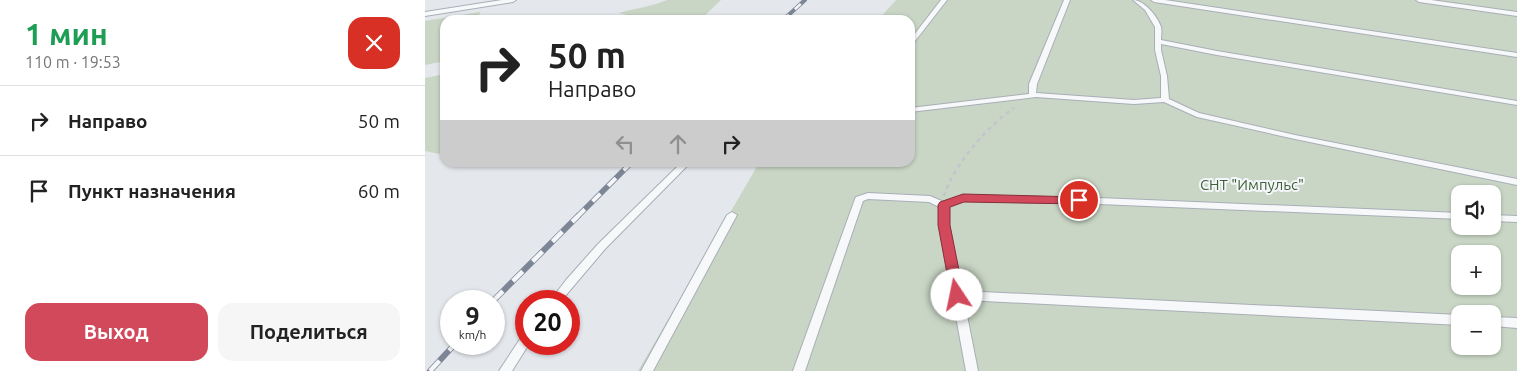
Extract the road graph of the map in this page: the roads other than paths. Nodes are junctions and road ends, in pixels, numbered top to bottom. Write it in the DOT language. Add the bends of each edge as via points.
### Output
graph roads {
  1 [pos="513,0"];
  2 [pos="944,0"];
  3 [pos="1067,0"];
  4 [pos="1136,0"];
  5 [pos="1154,0"];
  6 [pos="1419,0"];
  7 [pos="425,14"];
  8 [pos="1517,14"];
  9 [pos="915,38"];
  10 [pos="1158,41"];
  11 [pos="1517,55"];
  12 [pos="1032,96"];
  13 [pos="1165,100"];
  14 [pos="1517,103"];
  15 [pos="915,109"];
  16 [pos="682,167"];
  17 [pos="1517,182"];
  18 [pos="944,205"];
  19 [pos="732,214"];
  20 [pos="1451,216"];
  21 [pos="1501,218"];
  22 [pos="1517,219"];
  23 [pos="563,290"];
  24 [pos="957,295"];
  25 [pos="1451,320"];
  26 [pos="1501,322"];
  27 [pos="1517,323"];
  28 [pos="516,355"];
  29 [pos="505,371"];
  30 [pos="647,371"];
  31 [pos="799,371"];
  32 [pos="972,371"];
  1 -- 7 [label="lane"];
  2 -- 9 [label="lane"];
  3 -- 12 [label="lane" via="1033,84"];
  4 -- 10 [label="lane" via="1147,9 1158,27"];
  5 -- 11 [label="lane"];
  6 -- 8 [label="lane"];
  10 -- 13 [label="lane"];
  10 -- 14 [label="lane"];
  12 -- 13 [label="lane" via="1133,102"];
  12 -- 15 [label="lane"];
  13 -- 17 [label="lane" via="1197,115"];
  16 -- 23 [label="lane" via="618,229"];
  18 -- 20 [label="lane" via="963,198"];
  18 -- 24 [label="lane" via="944,225"];
  18 -- 31 [label="lane" via="930,200 868,196 859,199"];
  19 -- 30 [label="lane"];
  21 -- 22 [label="lane"];
  24 -- 25 [label="lane"];
  24 -- 32 [label="lane"];
  26 -- 27 [label="lane"];
  28 -- 29 [label="lane"];
}
